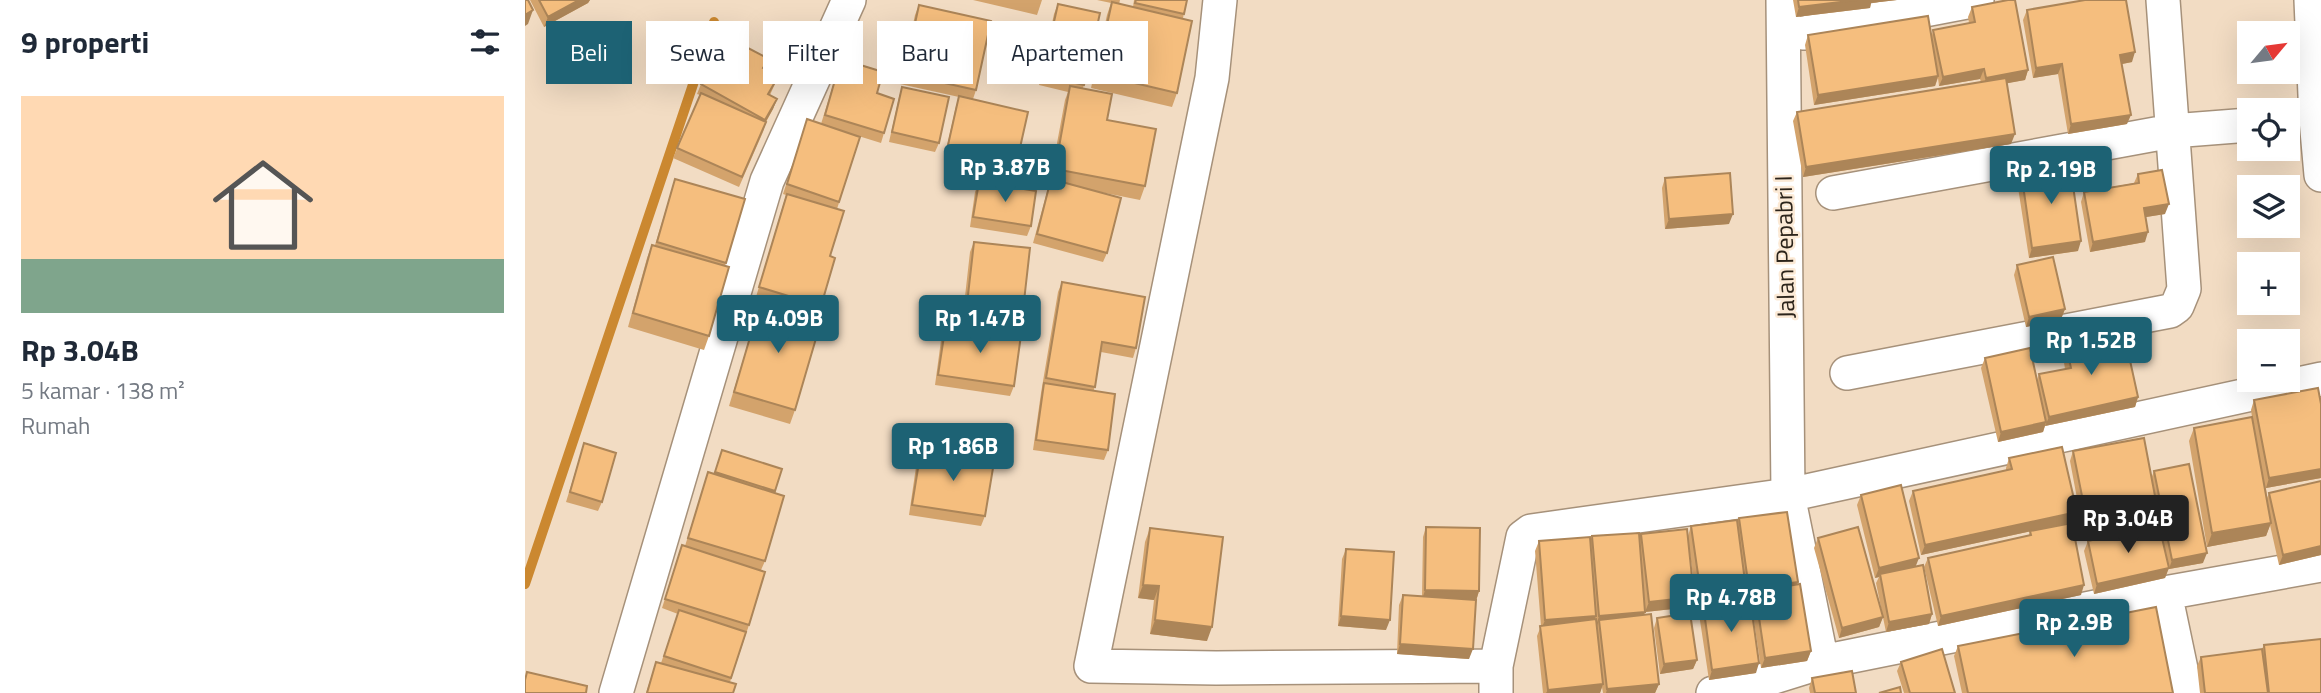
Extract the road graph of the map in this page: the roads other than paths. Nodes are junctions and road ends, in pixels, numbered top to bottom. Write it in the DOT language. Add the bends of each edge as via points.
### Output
graph roads {
  1 [pos="849,0"];
  2 [pos="1220,0"];
  3 [pos="1783,0"];
  4 [pos="1977,0"];
  5 [pos="2163,0"];
  6 [pos="2311,0"];
  7 [pos="1804,33"];
  8 [pos="2302,120"];
  9 [pos="2237,126"];
  10 [pos="2172,131"];
  11 [pos="2321,175"];
  12 [pos="1833,192"];
  13 [pos="1847,373"];
  14 [pos="2321,379"];
  15 [pos="1788,495"];
  16 [pos="2321,565"];
  17 [pos="2165,593"];
  18 [pos="1822,662"];
  19 [pos="1496,679"];
  20 [pos="615,693"];
  21 [pos="1713,693"];
  22 [pos="2186,693"];
  1 -- 20 [label="street" via="767,181"];
  2 -- 19 [label="street" via="1212,78 1091,666"];
  3 -- 15 [label="street, Jalan Pepabri I"];
  4 -- 7 [label="street"];
  5 -- 10 [label="street"];
  6 -- 8 [label="street"];
  8 -- 11 [label="street"];
  9 -- 10 [label="street"];
  10 -- 12 [label="street"];
  10 -- 13 [label="street" via="2184,289 2178,306"];
  14 -- 15 [label="street"];
  15 -- 18 [label="street, Jalan Pepabri I"];
  15 -- 19 [label="street" via="1531,531 1523,537"];
  16 -- 17 [label="street"];
  17 -- 18 [label="street"];
  17 -- 22 [label="street"];
  18 -- 21 [label="street"];
}
